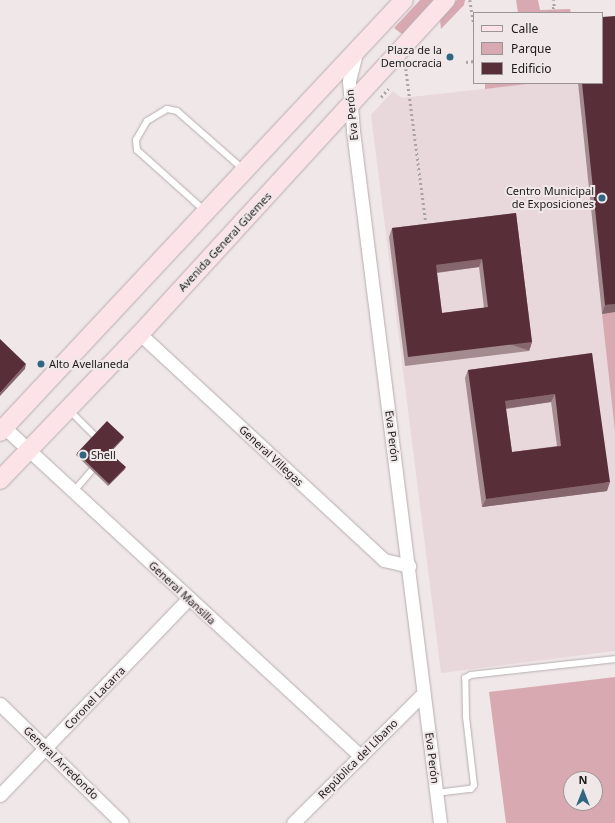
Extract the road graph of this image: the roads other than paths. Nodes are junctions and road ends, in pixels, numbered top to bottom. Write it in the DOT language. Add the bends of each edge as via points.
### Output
graph roads {
  1 [pos="446,0"];
  2 [pos="400,1"];
  3 [pos="357,50"];
  4 [pos="350,103"];
  5 [pos="245,171"];
  6 [pos="207,212"];
  7 [pos="140,334"];
  8 [pos="67,408"];
  9 [pos="2,430"];
  10 [pos="102,444"];
  11 [pos="28,450"];
  12 [pos="102,459"];
  13 [pos="0,480"];
  14 [pos="74,492"];
  15 [pos="409,566"];
  16 [pos="188,599"];
  17 [pos="615,659"];
  18 [pos="423,694"];
  19 [pos="0,704"];
  20 [pos="47,748"];
  21 [pos="361,756"];
  22 [pos="436,793"];
  23 [pos="0,795"];
  24 [pos="122,823"];
  25 [pos="293,823"];
  26 [pos="440,823"];
  1 -- 4 [label="main road, Avenida General Güemes"];
  2 -- 3 [label="main road"];
  3 -- 4 [label="street, Eva Perón" via="349,81"];
  3 -- 5 [label="main road"];
  4 -- 7 [label="main road, Avenida General Güemes"];
  4 -- 15 [label="street, Eva Perón"];
  5 -- 6 [label="main road"];
  5 -- 6 [label="lane" via="177,111 167,109 147,121 136,140 137,150"];
  6 -- 9 [label="main road"];
  7 -- 8 [label="main road, Avenida General Güemes"];
  7 -- 15 [label="street, General Villegas" via="384,560"];
  8 -- 10 [label="lane"];
  8 -- 11 [label="main road, Avenida General Güemes"];
  9 -- 11 [label="street, General Mansilla"];
  11 -- 13 [label="main road, Avenida General Güemes"];
  11 -- 14 [label="street, General Mansilla"];
  12 -- 14 [label="lane"];
  14 -- 16 [label="street, General Mansilla"];
  15 -- 18 [label="street, Eva Perón"];
  16 -- 20 [label="street, Coronel Lacarra"];
  16 -- 21 [label="street, General Mansilla"];
  17 -- 22 [label="lane" via="471,675 465,678 465,710 474,785 471,789"];
  18 -- 21 [label="street, República del Líbano"];
  18 -- 22 [label="street, Eva Perón"];
  19 -- 20 [label="street, General Arredondo"];
  20 -- 23 [label="street, Coronel Lacarra"];
  20 -- 24 [label="street, General Arredondo"];
  21 -- 25 [label="street, República del Líbano"];
  22 -- 26 [label="street, Eva Perón"];
}
